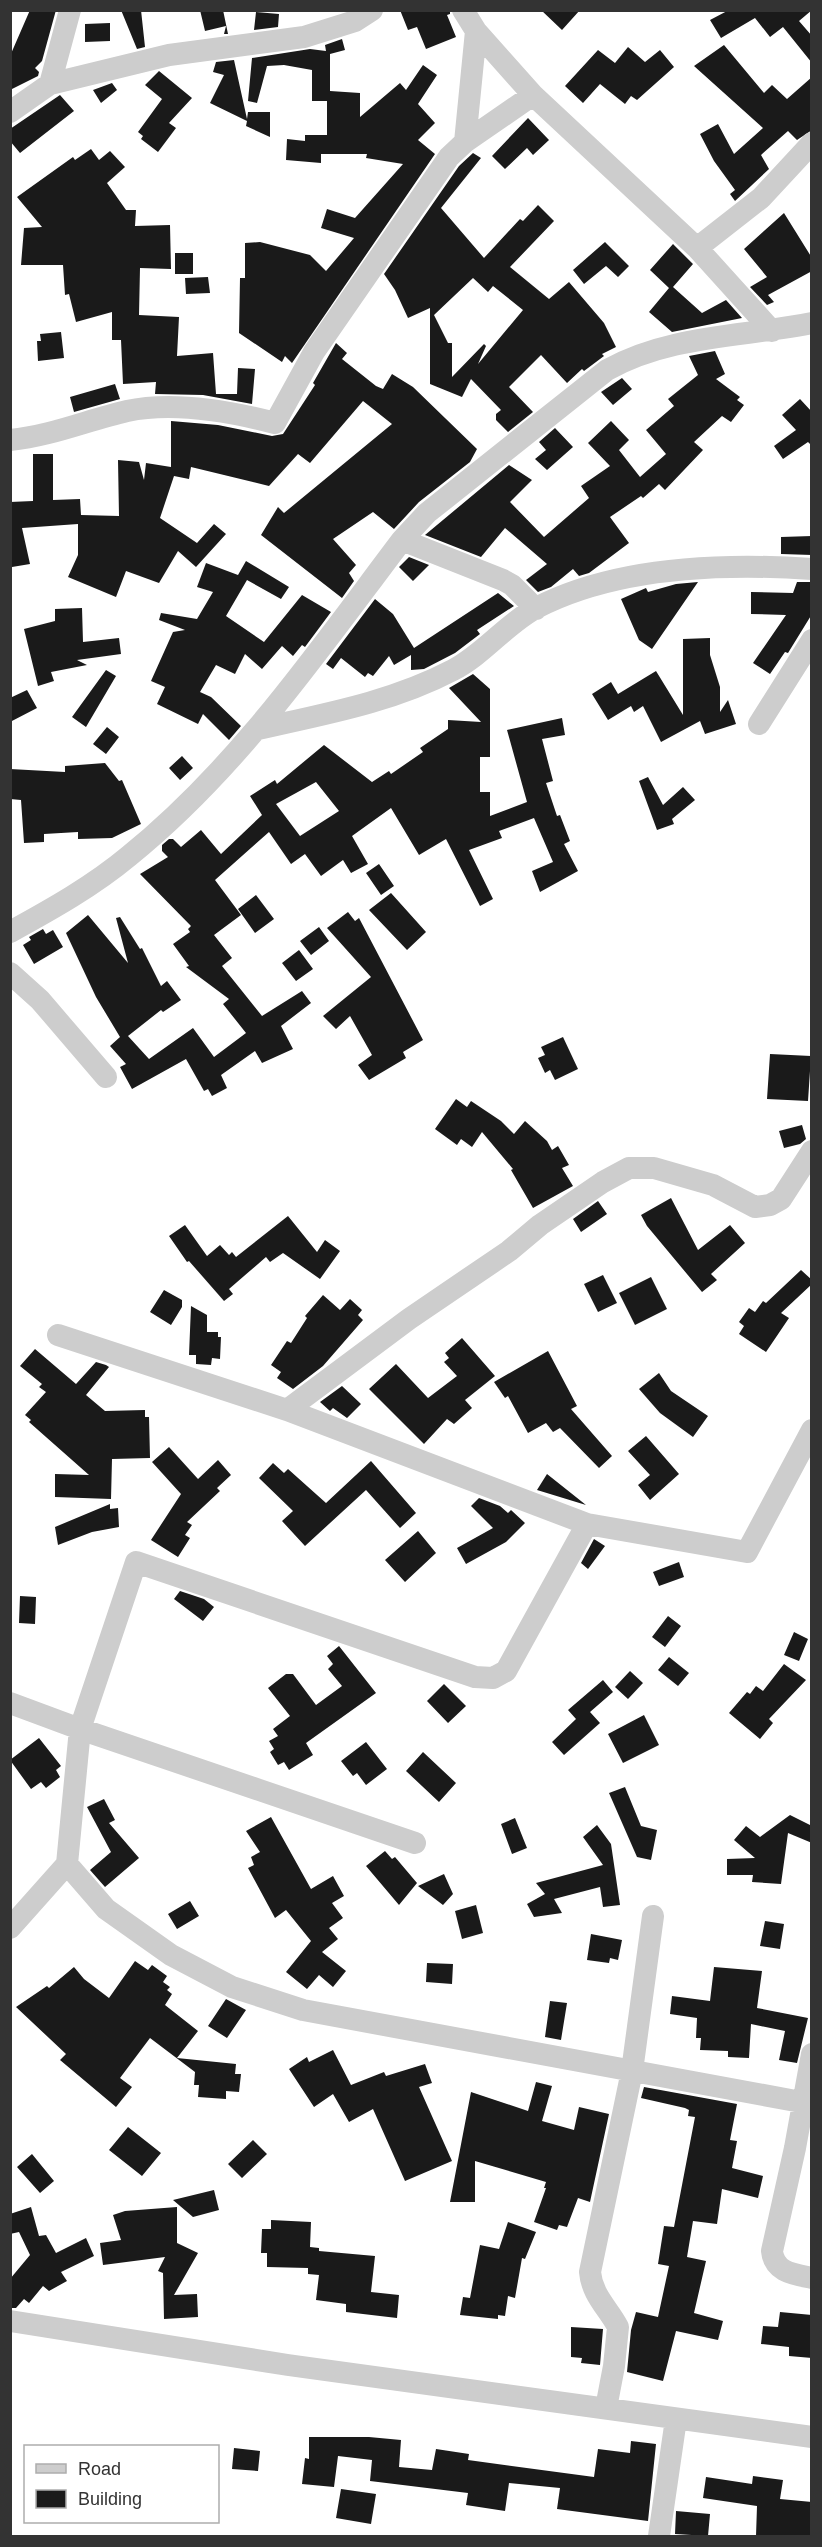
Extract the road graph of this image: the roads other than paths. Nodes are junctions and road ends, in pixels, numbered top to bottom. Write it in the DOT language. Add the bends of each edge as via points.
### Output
graph roads {
  1 [pos="70,10"];
  2 [pos="372,10"];
  3 [pos="463,10"];
  4 [pos="476,31"];
  5 [pos="50,84"];
  6 [pos="534,95"];
  7 [pos="10,112"];
  8 [pos="465,142"];
  9 [pos="812,143"];
  10 [pos="697,248"];
  11 [pos="812,323"];
  12 [pos="772,331"];
  13 [pos="10,440"];
  14 [pos="402,540"];
  15 [pos="812,569"];
  16 [pos="536,609"];
  17 [pos="812,640"];
  18 [pos="759,724"];
  19 [pos="258,729"];
  20 [pos="10,932"];
  21 [pos="10,973"];
  22 [pos="106,1077"];
  23 [pos="812,1151"];
  24 [pos="58,1335"];
  25 [pos="287,1410"];
  26 [pos="812,1430"];
  27 [pos="587,1524"];
  28 [pos="10,1703"];
  29 [pos="80,1729"];
  30 [pos="415,1843"];
  31 [pos="67,1864"];
  32 [pos="653,1916"];
  33 [pos="10,1928"];
  34 [pos="812,2054"];
  35 [pos="632,2071"];
  36 [pos="807,2103"];
  37 [pos="812,2278"];
  38 [pos="10,2321"];
  39 [pos="606,2408"];
  40 [pos="676,2419"];
  41 [pos="812,2437"];
  42 [pos="659,2536"];
  1 -- 5 [label="street"];
  2 -- 5 [label="street" via="355,21 304,37 168,54"];
  3 -- 4 [label="street"];
  4 -- 6 [label="street"];
  4 -- 8 [label="street"];
  5 -- 7 [label="street"];
  6 -- 8 [label="street"];
  6 -- 10 [label="street"];
  8 -- 13 [label="street" via="449,157 314,352 274,423 243,415 157,407 129,411 38,438"];
  9 -- 10 [label="street" via="761,198"];
  10 -- 12 [label="street"];
  11 -- 12 [label="street"];
  12 -- 14 [label="street" via="699,339 629,357 607,369 428,513"];
  14 -- 16 [label="street" via="512,585"];
  14 -- 19 [label="street"];
  15 -- 16 [label="street" via="699,566 671,570 611,581"];
  16 -- 19 [label="street" via="454,670 404,692 378,702"];
  17 -- 18 [label="street"];
  19 -- 20 [label="street" via="181,810 129,856 71,898"];
  21 -- 22 [label="street" via="40,1000"];
  23 -- 25 [label="street" via="781,1199 755,1208 713,1185 654,1168 629,1168 540,1225"];
  24 -- 25 [label="street"];
  25 -- 27 [label="street"];
  26 -- 27 [label="street" via="747,1552"];
  27 -- 29 [label="street" via="506,1671 493,1678 476,1677 136,1562"];
  28 -- 29 [label="street"];
  29 -- 30 [label="street"];
  29 -- 31 [label="street"];
  31 -- 33 [label="street"];
  31 -- 35 [label="street" via="106,1909 171,1954 232,1987 303,2010"];
  32 -- 35 [label="street"];
  34 -- 36 [label="street"];
  35 -- 36 [label="street"];
  35 -- 39 [label="street" via="590,2272 596,2296 618,2327"];
  36 -- 37 [label="street" via="772,2251 773,2261 788,2273"];
  38 -- 39 [label="street" via="288,2365"];
  39 -- 40 [label="street"];
  40 -- 41 [label="street"];
  40 -- 42 [label="street"];
}
